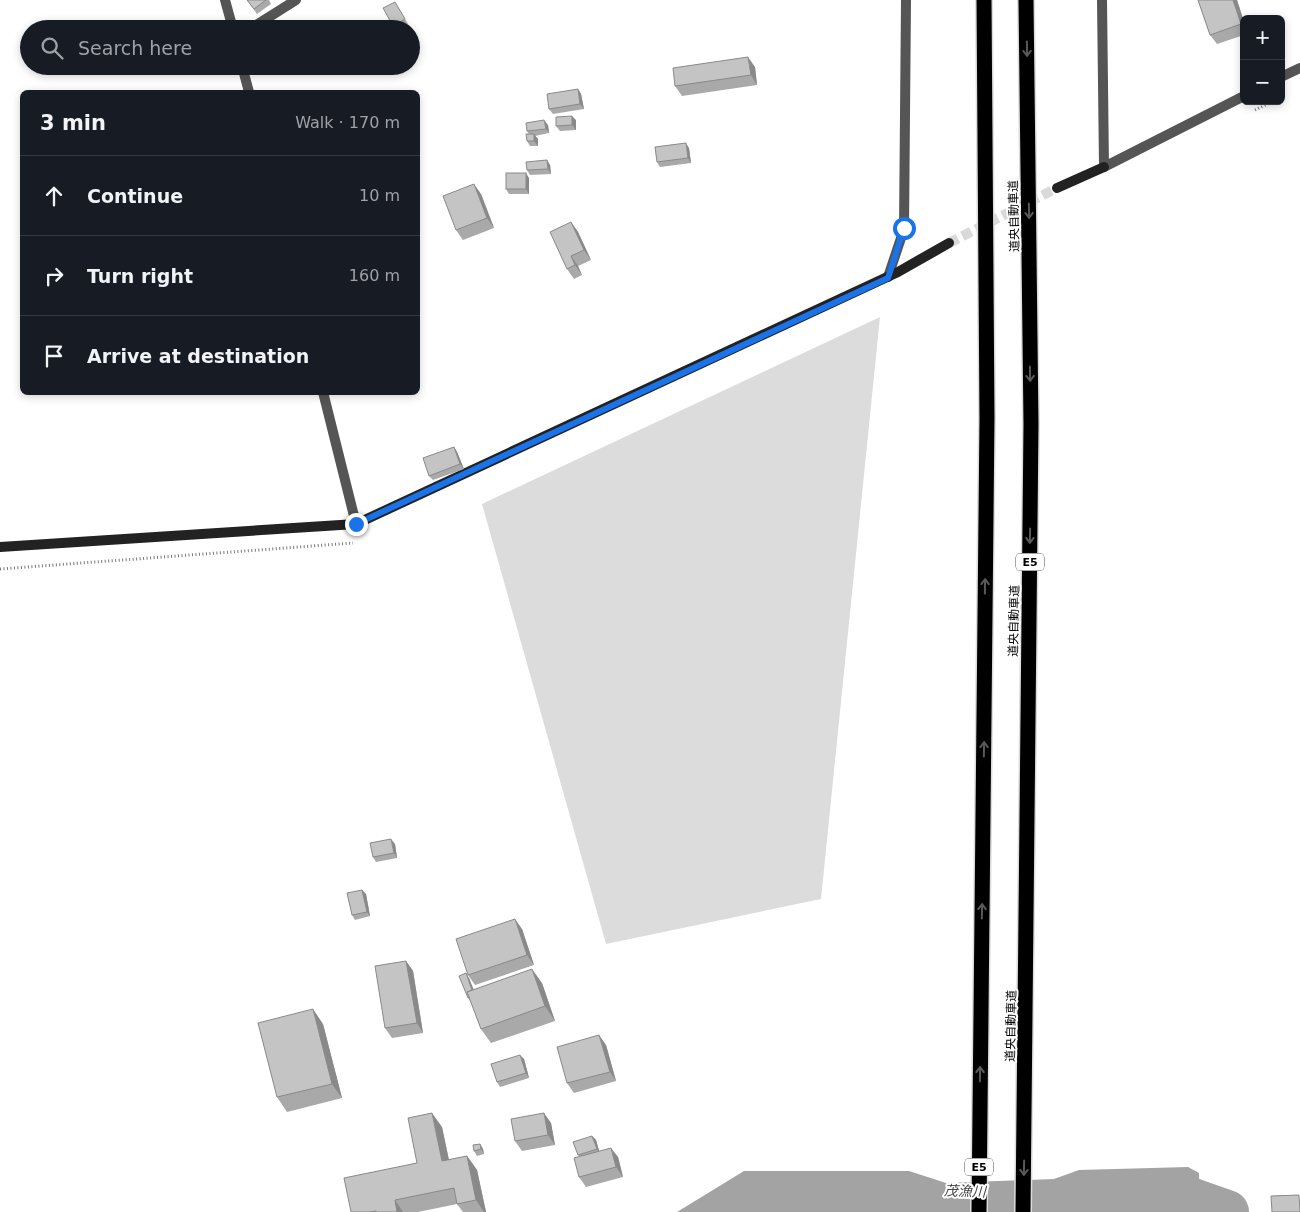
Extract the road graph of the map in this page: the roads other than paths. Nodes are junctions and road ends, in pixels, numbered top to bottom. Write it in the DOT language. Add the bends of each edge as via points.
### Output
graph roads {
  1 [pos="225,0"];
  2 [pos="296,0"];
  3 [pos="906,0"];
  4 [pos="984,0"];
  5 [pos="1026,0"];
  6 [pos="1102,0"];
  7 [pos="231,20"];
  8 [pos="264,20"];
  9 [pos="1300,68"];
  10 [pos="244,75"];
  11 [pos="1285,75"];
  12 [pos="248,90"];
  13 [pos="1240,98"];
  14 [pos="1104,167"];
  15 [pos="1057,188"];
  16 [pos="949,243"];
  17 [pos="888,278"];
  18 [pos="324,395"];
  19 [pos="356,524"];
  20 [pos="0,547"];
  21 [pos="978,1212"];
  22 [pos="1023,1212"];
  1 -- 7 [label="street"];
  2 -- 8 [label="street"];
  3 -- 17 [label="street" via="904,228"];
  21 -- 4 [label="highway, E5, one-way" via="987,418"];
  5 -- 22 [label="highway, 道央自動車道 / E5, one-way" via="1031,434"];
  6 -- 14 [label="street"];
  9 -- 11 [label="street"];
  10 -- 12 [label="street"];
  13 -- 14 [label="street"];
  14 -- 15 [label="street"];
  16 -- 17 [label="street"];
  17 -- 19 [label="street"];
  18 -- 19 [label="street"];
  19 -- 20 [label="street"];
}
